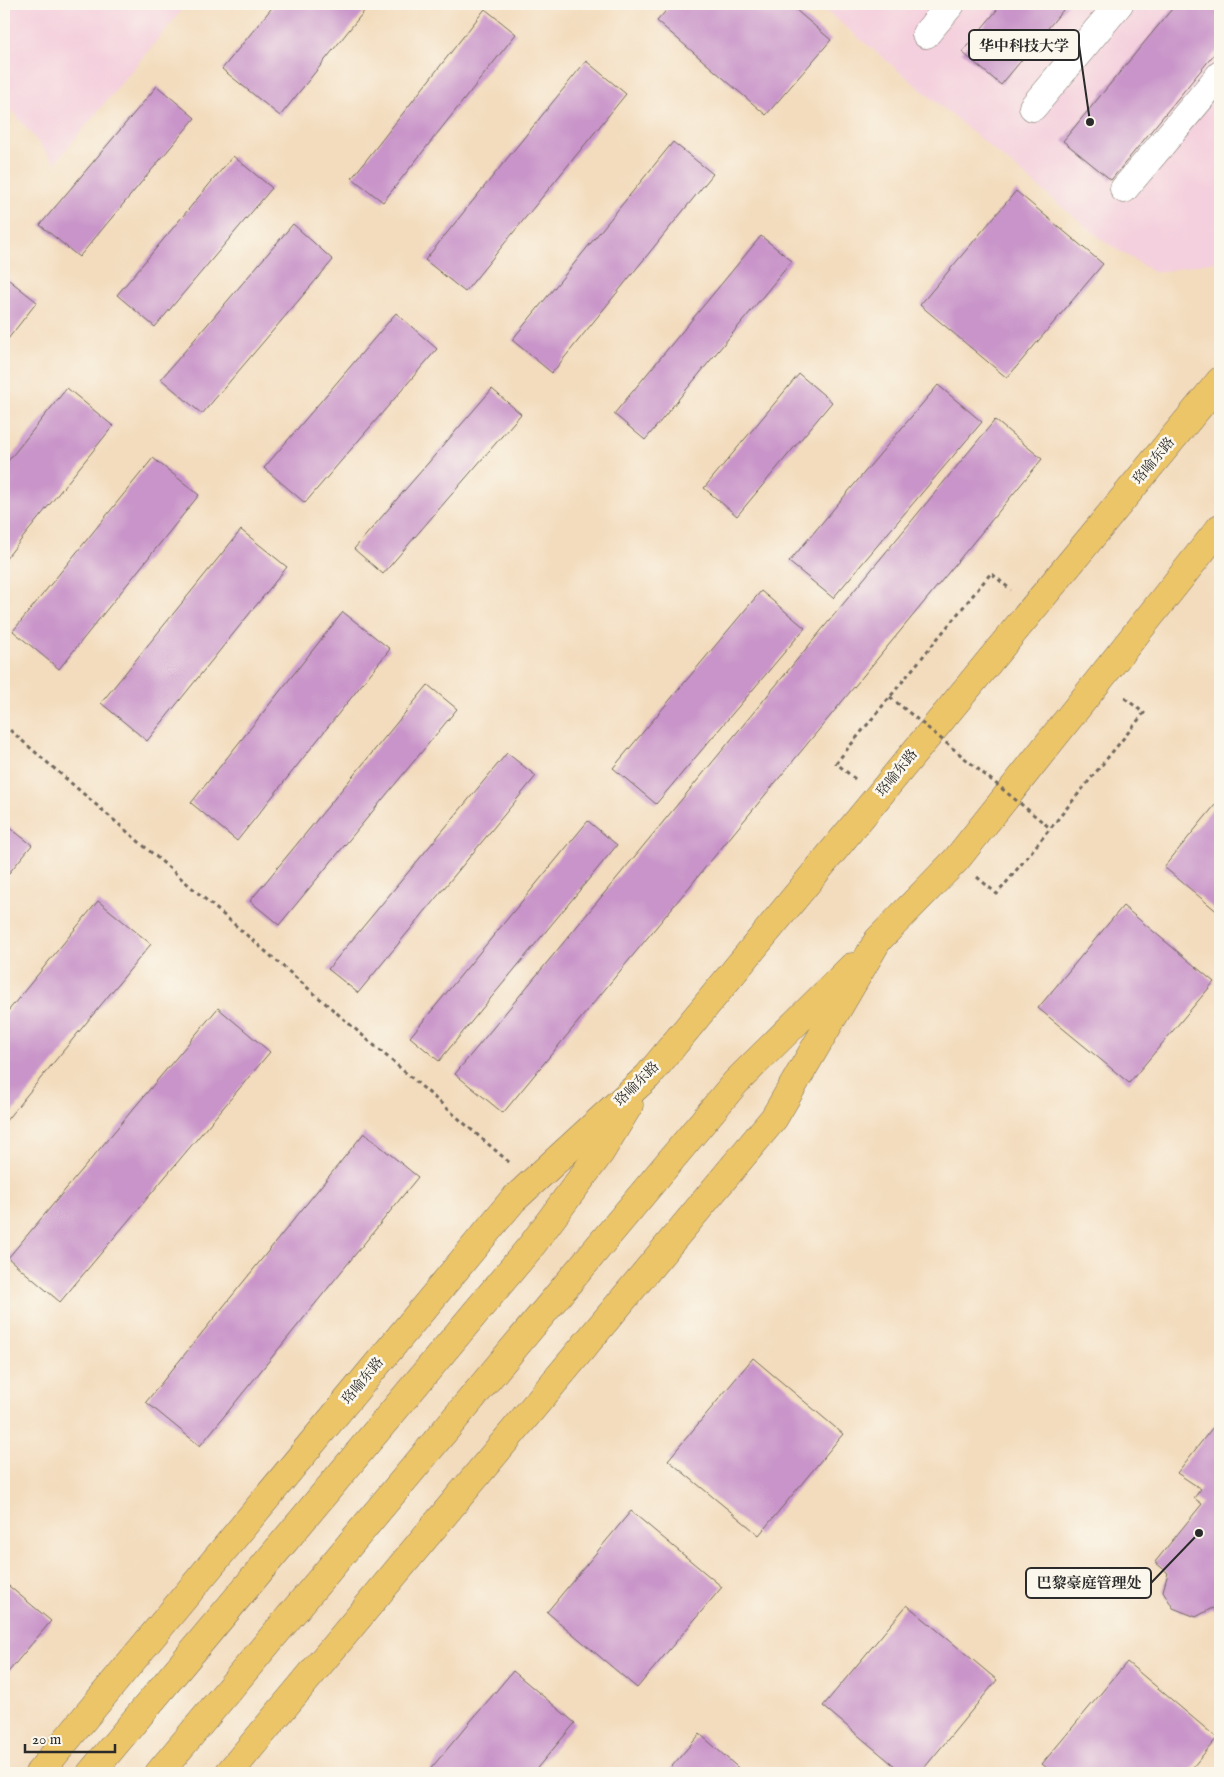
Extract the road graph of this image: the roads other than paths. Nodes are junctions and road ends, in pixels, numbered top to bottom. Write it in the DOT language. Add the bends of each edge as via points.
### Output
graph roads {
  1 [pos="951,4"];
  2 [pos="1119,4"];
  3 [pos="926,34"];
  4 [pos="1220,75"];
  5 [pos="1033,107"];
  6 [pos="1124,189"];
  7 [pos="1220,380"];
  8 [pos="1220,528"];
  9 [pos="878,940"];
  10 [pos="648,1076"];
  11 [pos="39,1773"];
  12 [pos="91,1773"];
  13 [pos="159,1773"];
  14 [pos="229,1773"];
  1 -- 3 [label="lane"];
  2 -- 5 [label="lane"];
  4 -- 6 [label="lane"];
  7 -- 10 [label="highway, 珞喻东路"];
  8 -- 9 [label="highway" via="956,860"];
  9 -- 13 [label="highway" via="736,1082"];
  9 -- 14 [label="highway" via="774,1118"];
  10 -- 11 [label="highway, 珞喻东路" via="513,1200"];
  10 -- 12 [label="highway" via="600,1153 532,1244"];
}
